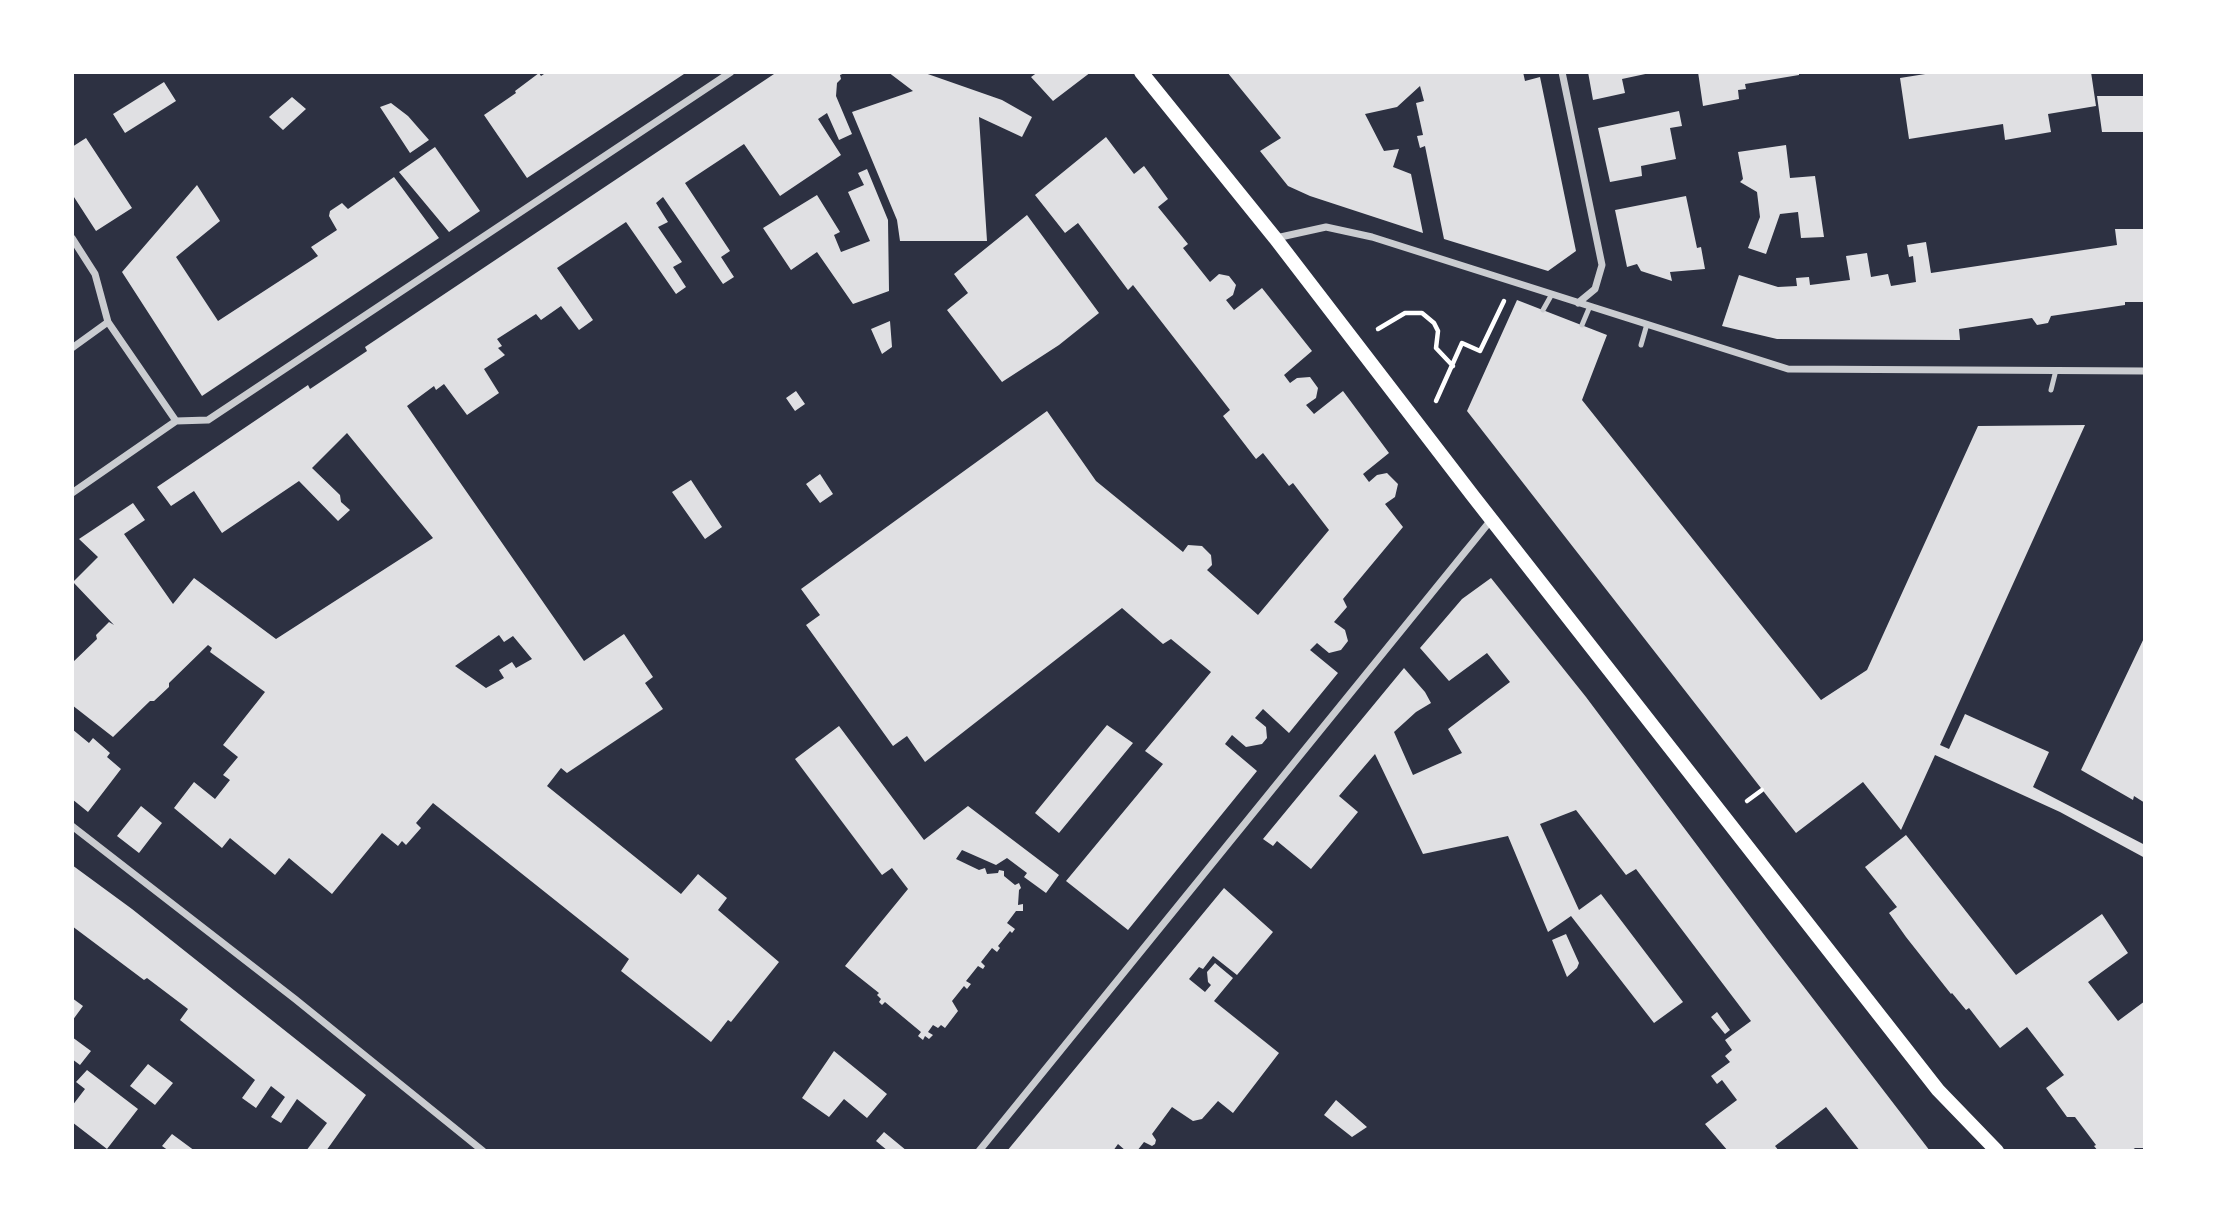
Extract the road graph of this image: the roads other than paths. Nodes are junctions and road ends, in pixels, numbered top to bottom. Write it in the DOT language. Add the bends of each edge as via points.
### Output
graph roads {
  1 [pos="731,72"];
  2 [pos="1141,72"];
  3 [pos="1562,72"];
  4 [pos="1275,238"];
  5 [pos="72,239"];
  6 [pos="1552,294"];
  7 [pos="1578,303"];
  8 [pos="1590,306"];
  9 [pos="1544,310"];
  10 [pos="108,322"];
  11 [pos="1647,324"];
  12 [pos="1582,325"];
  13 [pos="1640,345"];
  14 [pos="72,348"];
  15 [pos="2056,370"];
  16 [pos="2145,370"];
  17 [pos="2051,390"];
  18 [pos="176,421"];
  19 [pos="72,493"];
  20 [pos="1492,520"];
  21 [pos="72,826"];
  22 [pos="483,1151"];
  23 [pos="979,1151"];
  24 [pos="1997,1151"];
  1 -- 18 [label="street" via="208,419"];
  2 -- 4 [label="main road"];
  3 -- 7 [label="street" via="1602,265 1595,289"];
  4 -- 6 [label="street" via="1325,227 1372,237"];
  4 -- 20 [label="main road"];
  5 -- 10 [label="street" via="95,274"];
  6 -- 7 [label="street"];
  6 -- 9 [label="lane"];
  7 -- 8 [label="street"];
  8 -- 11 [label="street"];
  8 -- 12 [label="lane"];
  10 -- 14 [label="street"];
  10 -- 18 [label="street"];
  11 -- 13 [label="lane"];
  11 -- 15 [label="street" via="1788,369"];
  15 -- 16 [label="street"];
  15 -- 17 [label="lane"];
  18 -- 19 [label="street"];
  20 -- 23 [label="street"];
  20 -- 24 [label="main road" via="1938,1090"];
  21 -- 22 [label="street"];
}
